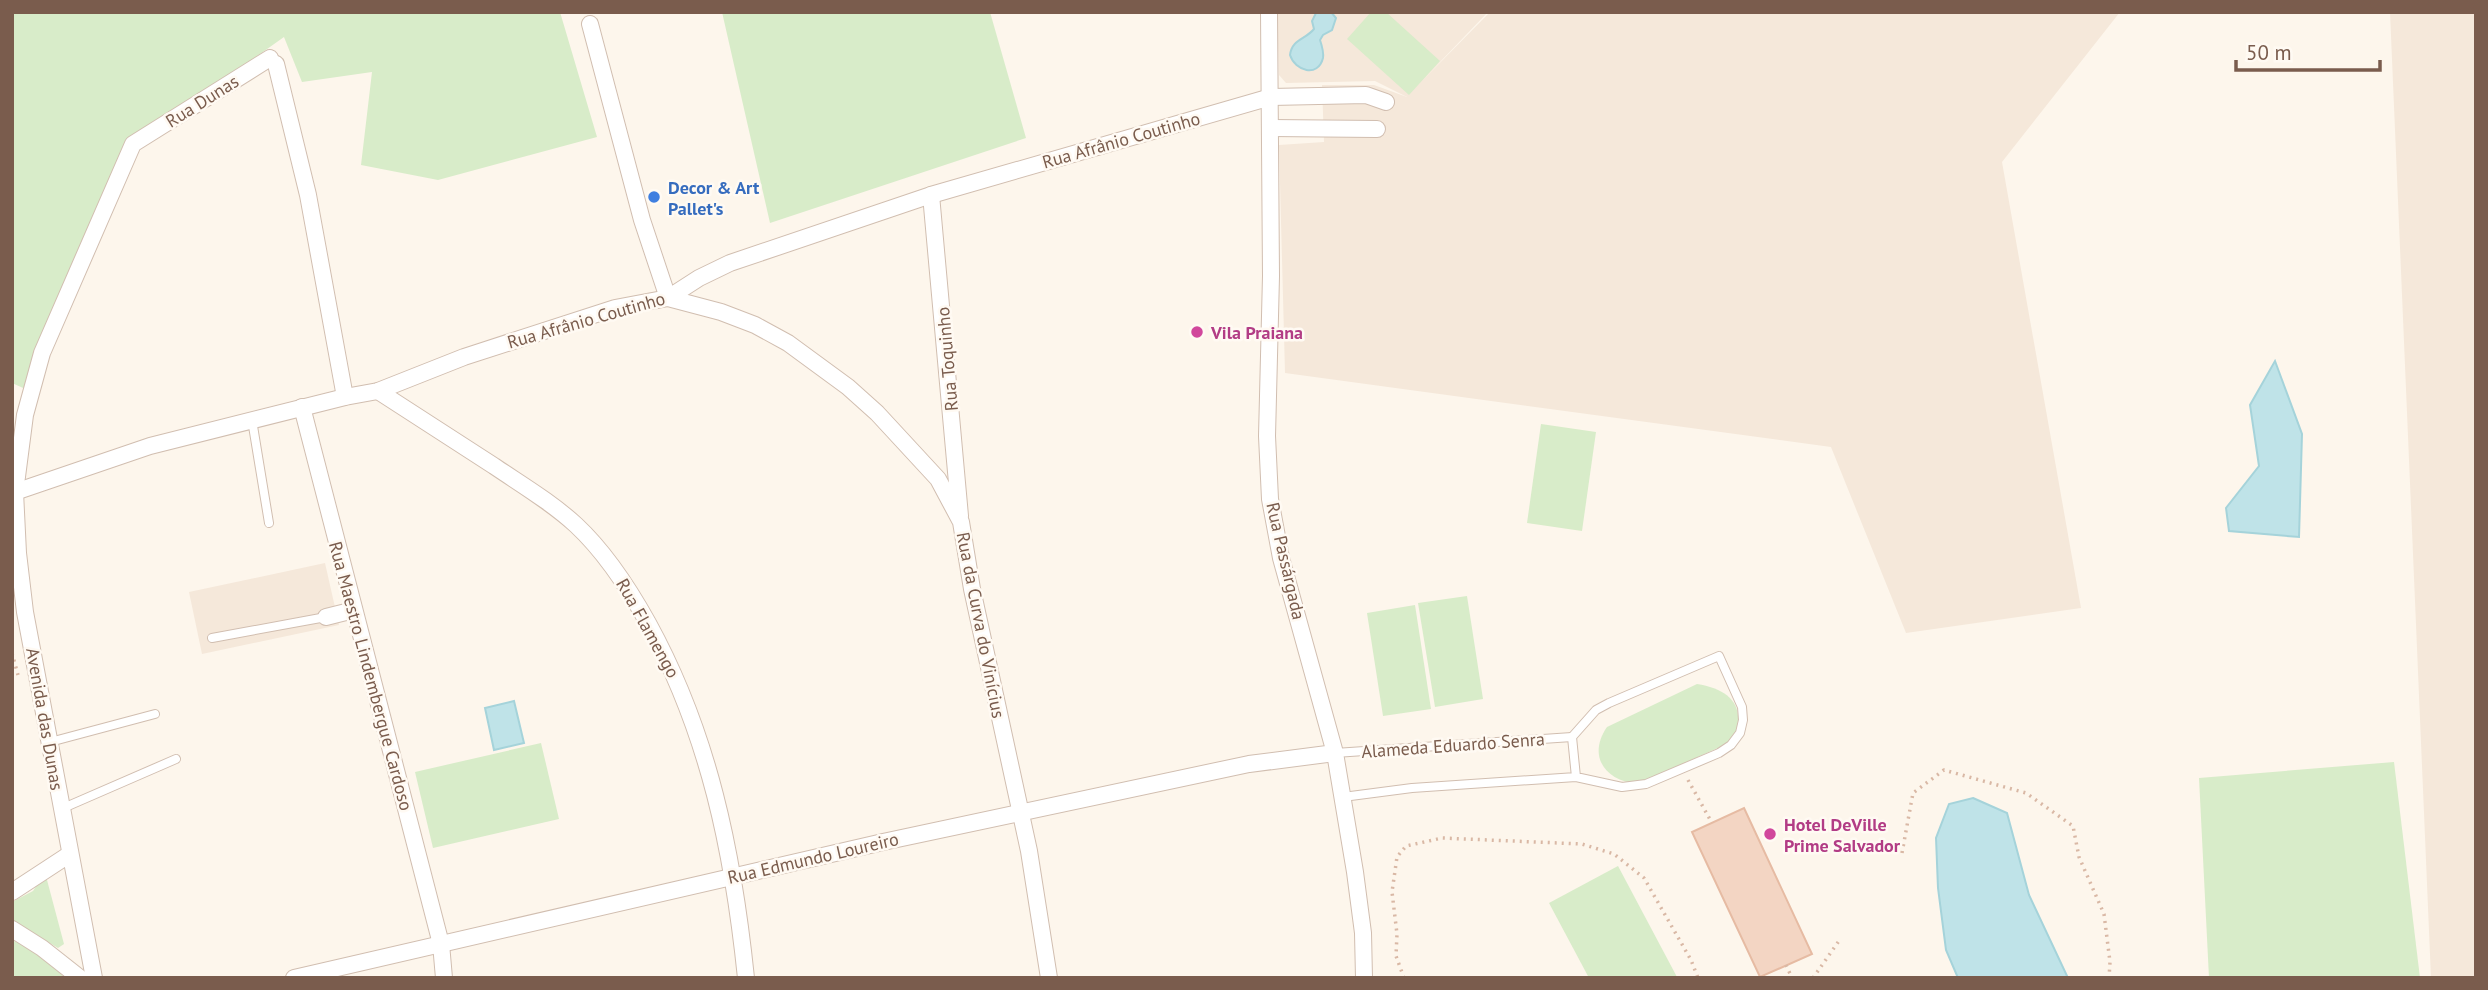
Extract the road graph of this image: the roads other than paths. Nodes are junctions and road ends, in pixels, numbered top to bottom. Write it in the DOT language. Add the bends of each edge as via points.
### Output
graph roads {
  1 [pos="1269,12"];
  2 [pos="590,24"];
  3 [pos="1271,97"];
  4 [pos="1386,102"];
  5 [pos="1271,128"];
  6 [pos="1377,129"];
  7 [pos="133,144"];
  8 [pos="931,195"];
  9 [pos="668,298"];
  10 [pos="378,391"];
  11 [pos="345,397"];
  12 [pos="302,407"];
  13 [pos="19,411"];
  14 [pos="252,420"];
  15 [pos="15,492"];
  16 [pos="961,522"];
  17 [pos="269,523"];
  18 [pos="354,610"];
  19 [pos="326,617"];
  20 [pos="212,638"];
  21 [pos="155,714"];
  22 [pos="1572,737"];
  23 [pos="49,742"];
  24 [pos="1335,753"];
  25 [pos="176,759"];
  26 [pos="1576,777"];
  27 [pos="1343,797"];
  28 [pos="61,809"];
  29 [pos="1021,814"];
  30 [pos="70,854"];
  31 [pos="732,876"];
  32 [pos="12,892"];
  33 [pos="12,929"];
  34 [pos="441,944"];
  35 [pos="80,978"];
  36 [pos="94,978"];
  37 [pos="294,978"];
  38 [pos="444,978"];
  39 [pos="746,978"];
  40 [pos="1049,978"];
  41 [pos="1364,978"];
  1 -- 3 [label="street, Rua Passárgada"];
  2 -- 9 [label="street" via="642,220"];
  3 -- 4 [label="street, Rua Afrânio Coutinho" via="1366,95"];
  3 -- 5 [label="street, Rua Passárgada"];
  3 -- 8 [label="street, Rua Afrânio Coutinho"];
  5 -- 6 [label="street"];
  5 -- 24 [label="street, Rua Passárgada" via="1270,499 1281,558"];
  7 -- 11 [label="street, Rua Dunas" via="273,61 308,195"];
  7 -- 13 [label="street, Avenida das Dunas"];
  8 -- 9 [label="street, Rua Afrânio Coutinho" via="730,262"];
  8 -- 16 [label="street, Rua Toquinho"];
  9 -- 10 [label="street, Rua Afrânio Coutinho" via="615,308 464,357"];
  9 -- 16 [label="street, Rua da Curva do Vinícius" via="755,325 818,363 877,413 916,454 938,479"];
  10 -- 11 [label="street, Rua Afrânio Coutinho"];
  10 -- 31 [label="street, Rua Flamengo" via="545,500 607,558 632,594 684,695 701,742"];
  11 -- 12 [label="street, Rua Afrânio Coutinho"];
  12 -- 14 [label="street, Rua Afrânio Coutinho"];
  12 -- 18 [label="street, Rua Maestro Lindembergue Cardoso"];
  13 -- 15 [label="street, Avenida das Dunas"];
  14 -- 15 [label="street, Rua Afrânio Coutinho" via="150,446"];
  14 -- 17 [label="lane"];
  15 -- 23 [label="street, Avenida das Dunas" via="26,612"];
  16 -- 29 [label="street, Rua da Curva do Vinícius"];
  18 -- 19 [label="street"];
  18 -- 34 [label="street, Rua Maestro Lindembergue Cardoso"];
  19 -- 20 [label="lane"];
  21 -- 23 [label="lane"];
  22 -- 24 [label="lane, Alameda Eduardo Senra"];
  22 -- 26 [label="lane"];
  22 -- 26 [label="lane" via="1596,710 1720,656 1742,707 1740,733 1731,746 1682,769 1635,787"];
  23 -- 28 [label="street, Avenida das Dunas"];
  24 -- 27 [label="street, Rua Passárgada"];
  24 -- 29 [label="street, Rua Edmundo Loureiro" via="1248,764"];
  25 -- 28 [label="lane"];
  26 -- 27 [label="lane"];
  27 -- 41 [label="street, Rua Passárgada" via="1363,933"];
  28 -- 30 [label="street, Avenida das Dunas"];
  29 -- 31 [label="street, Rua Edmundo Loureiro"];
  29 -- 40 [label="street, Rua da Curva do Vinícius"];
  30 -- 32 [label="street"];
  30 -- 36 [label="street, Avenida das Dunas"];
  31 -- 34 [label="street, Rua Edmundo Loureiro"];
  31 -- 39 [label="street, Rua Flamengo"];
  33 -- 35 [label="street"];
  34 -- 37 [label="street, Rua Edmundo Loureiro"];
  34 -- 38 [label="street, Rua Maestro Lindembergue Cardoso"];
}
